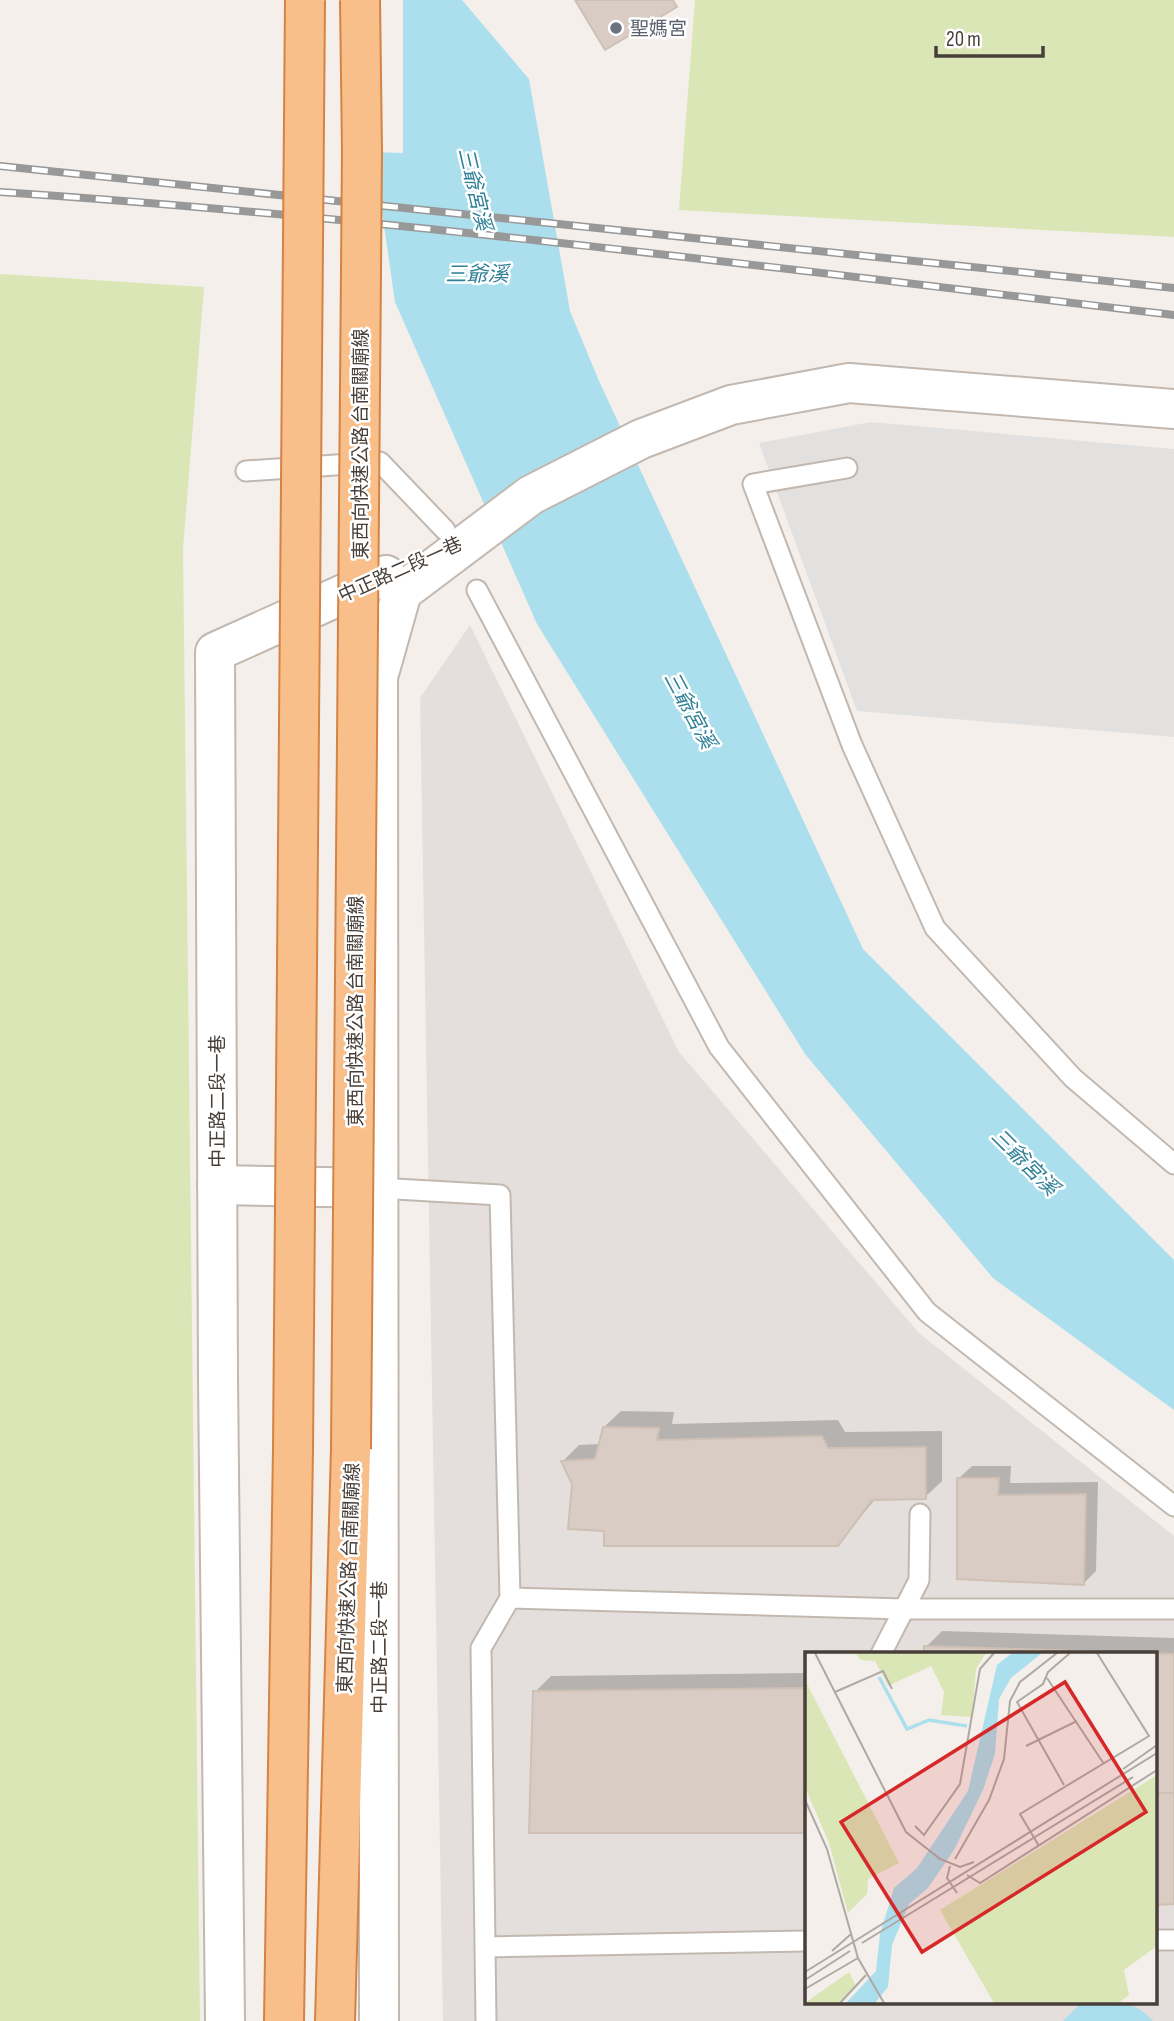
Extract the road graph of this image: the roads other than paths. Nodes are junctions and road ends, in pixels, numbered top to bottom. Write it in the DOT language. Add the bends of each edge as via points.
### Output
graph roads {
  1 [pos="304,0"];
  2 [pos="360,0"];
  3 [pos="1174,409"];
  4 [pos="847,468"];
  5 [pos="246,471"];
  6 [pos="461,532"];
  7 [pos="477,590"];
  8 [pos="1174,1164"];
  9 [pos="217,1185"];
  10 [pos="378,1188"];
  11 [pos="1174,1506"];
  12 [pos="920,1514"];
  13 [pos="510,1598"];
  14 [pos="905,1609"];
  15 [pos="1174,1609"];
  16 [pos="882,1652"];
  17 [pos="1156,1940"];
  18 [pos="1174,1940"];
  19 [pos="805,1941"];
  20 [pos="486,1947"];
  21 [pos="225,2021"];
  22 [pos="284,2021"];
  23 [pos="335,2021"];
  24 [pos="379,2021"];
  25 [pos="486,2021"];
  1 -- 22 [label="highway, bridge"];
  2 -- 23 [label="highway, 東西向快速公路 台南關廟線, bridge" via="351,1449"];
  3 -- 6 [label="street" via="849,383 731,405 629,445"];
  4 -- 8 [label="lane" via="753,484 852,745 935,928 1073,1079"];
  5 -- 6 [label="lane" via="380,462"];
  6 -- 9 [label="street, 中正路二段一巷" via="215,652"];
  6 -- 10 [label="street, 中正路二段一巷" via="402,592 378,677"];
  7 -- 11 [label="lane" via="719,1047 927,1312"];
  9 -- 10 [label="street"];
  9 -- 21 [label="street, 中正路二段一巷"];
  10 -- 13 [label="lane" via="500,1195"];
  10 -- 24 [label="street, 中正路二段一巷"];
  12 -- 14 [label="lane" via="919,1580"];
  13 -- 14 [label="lane"];
  13 -- 20 [label="lane" via="481,1648"];
  14 -- 15 [label="lane"];
  14 -- 16 [label="lane"];
  17 -- 18 [label="lane"];
  19 -- 20 [label="lane"];
  20 -- 25 [label="lane"];
}
